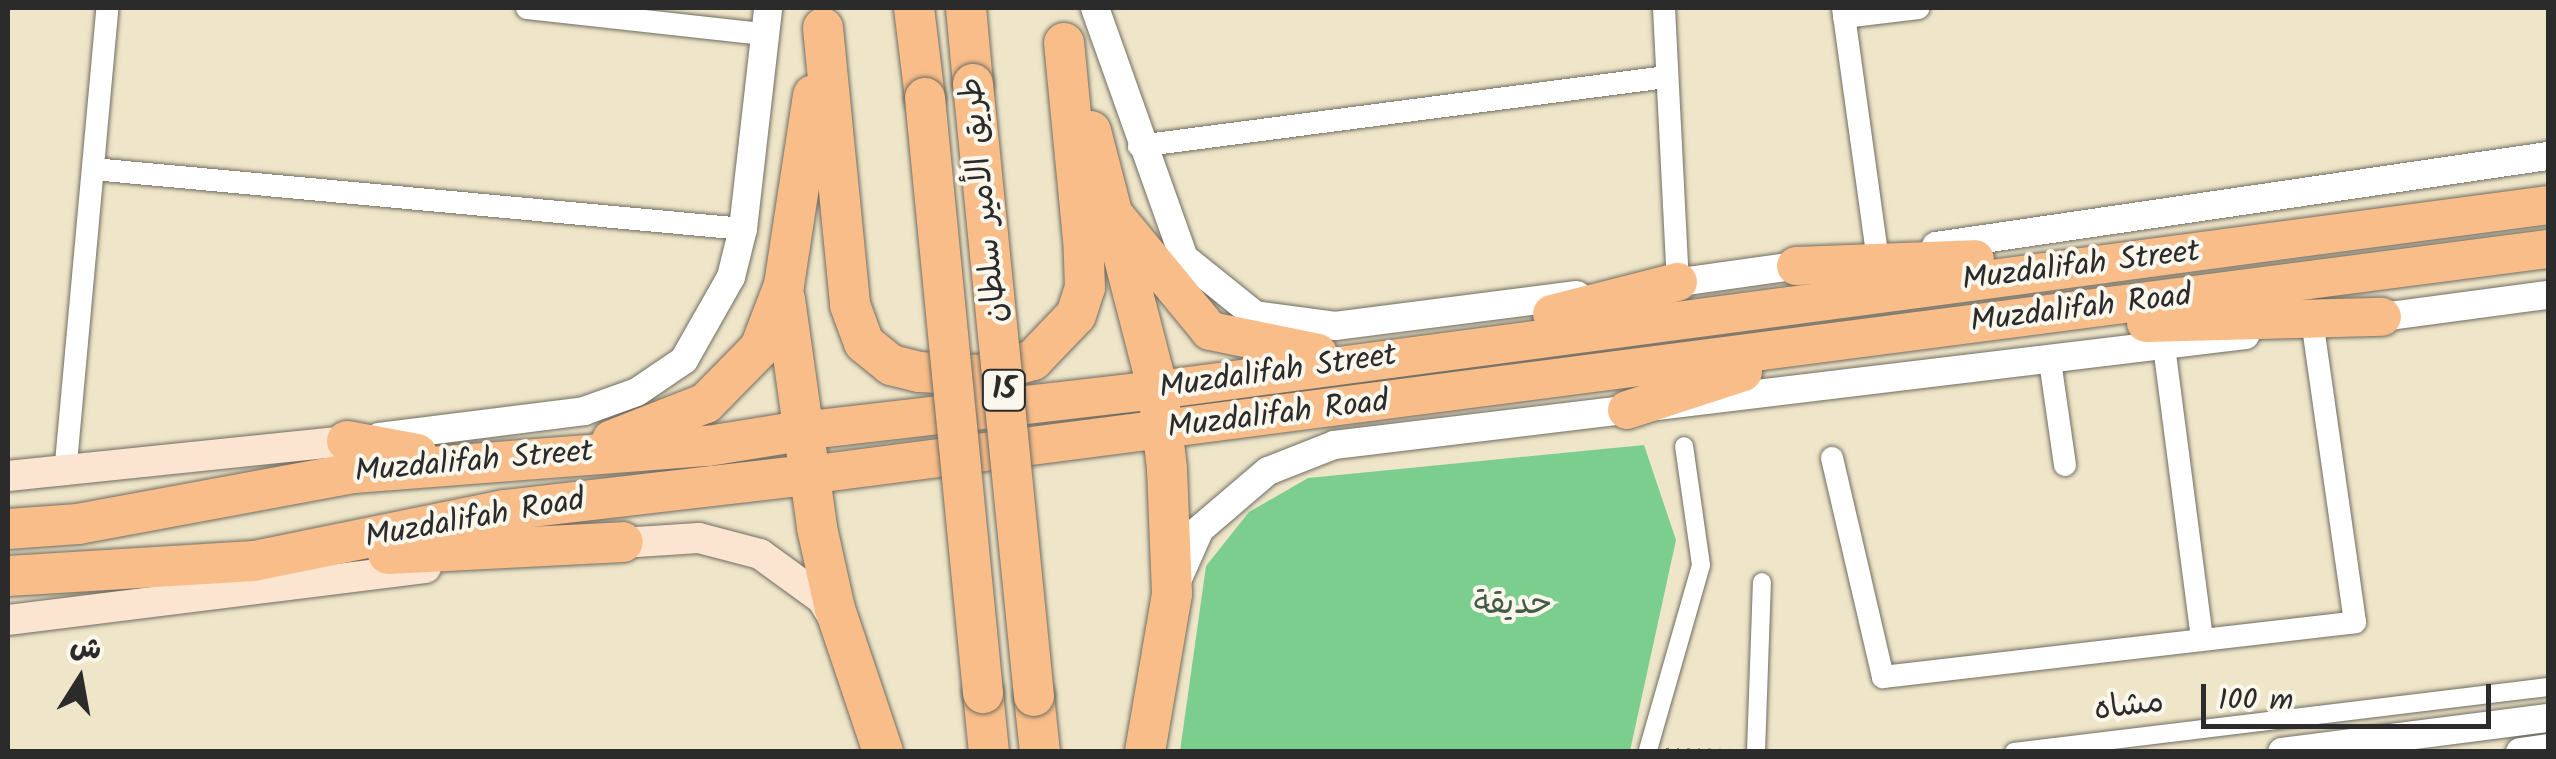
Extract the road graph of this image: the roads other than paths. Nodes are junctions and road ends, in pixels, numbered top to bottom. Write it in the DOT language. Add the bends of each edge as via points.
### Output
graph roads {
  1 [pos="107,8"];
  2 [pos="527,8"];
  3 [pos="914,8"];
  4 [pos="966,8"];
  5 [pos="1094,8"];
  6 [pos="1664,8"];
  7 [pos="1918,8"];
  8 [pos="570,10"];
  9 [pos="1843,12"];
  10 [pos="825,18"];
  11 [pos="766,21"];
  12 [pos="1059,25"];
  13 [pos="1666,77"];
  14 [pos="1139,146"];
  15 [pos="2548,156"];
  16 [pos="92,169"];
  17 [pos="2548,205"];
  18 [pos="1117,218"];
  19 [pos="743,229"];
  20 [pos="2237,248"];
  21 [pos="2548,249"];
  22 [pos="1878,254"];
  23 [pos="1796,266"];
  24 [pos="1678,282"];
  25 [pos="784,285"];
  26 [pos="2548,295"];
  27 [pos="2382,317"];
  28 [pos="2313,326"];
  29 [pos="1884,336"];
  30 [pos="1830,343"];
  31 [pos="2164,346"];
  32 [pos="1367,359"];
  33 [pos="2050,361"];
  34 [pos="1176,388"];
  35 [pos="1627,410"];
  36 [pos="1199,426"];
  37 [pos="1159,431"];
  38 [pos="784,434"];
  39 [pos="348,441"];
  40 [pos="1684,446"];
  41 [pos="583,452"];
  42 [pos="1832,458"];
  43 [pos="2064,465"];
  44 [pos="480,466"];
  45 [pos="64,474"];
  46 [pos="8,476"];
  47 [pos="789,477"];
  48 [pos="128,514"];
  49 [pos="8,529"];
  50 [pos="623,542"];
  51 [pos="254,561"];
  52 [pos="131,568"];
  53 [pos="8,576"];
  54 [pos="1762,582"];
  55 [pos="1172,594"];
  56 [pos="8,620"];
  57 [pos="844,636"];
  58 [pos="2202,640"];
  59 [pos="2548,687"];
  60 [pos="2548,718"];
  61 [pos="2548,748"];
  62 [pos="1648,750"];
  63 [pos="883,752"];
  64 [pos="988,752"];
  65 [pos="1040,752"];
  66 [pos="1146,752"];
  67 [pos="1756,752"];
  68 [pos="2014,752"];
  69 [pos="2282,752"];
  70 [pos="2520,752"];
  1 -- 16 [label="street"];
  2 -- 8 [label="street"];
  3 -- 64 [label="highway, طريق الأمير سلطان / 15, bridge"];
  4 -- 65 [label="highway, طريق الأمير سلطان / 15, bridge"];
  5 -- 14 [label="street"];
  6 -- 13 [label="street"];
  7 -- 9 [label="street"];
  8 -- 11 [label="street"];
  9 -- 22 [label="street"];
  10 -- 12 [label="highway" via="850,305 864,344 891,365 980,375 1033,360 1076,315 1085,288"];
  10 -- 25 [label="highway"];
  11 -- 19 [label="street"];
  12 -- 18 [label="highway"];
  13 -- 14 [label="street"];
  13 -- 24 [label="street"];
  14 -- 24 [label="street" via="1184,258 1256,315 1335,326"];
  15 -- 22 [label="street"];
  16 -- 19 [label="street"];
  16 -- 45 [label="street"];
  17 -- 20 [label="highway, Muzdalifah Street"];
  18 -- 32 [label="highway" via="1210,331 1269,347"];
  18 -- 34 [label="highway"];
  19 -- 39 [label="street" via="708,328 684,360 637,392 541,418"];
  20 -- 23 [label="highway"];
  20 -- 32 [label="highway, Muzdalifah Street"];
  21 -- 29 [label="highway, Muzdalifah Road"];
  22 -- 23 [label="street"];
  23 -- 24 [label="street"];
  24 -- 32 [label="highway"];
  25 -- 38 [label="highway"];
  25 -- 41 [label="highway" via="760,348 706,403"];
  26 -- 27 [label="street"];
  27 -- 28 [label="street"];
  27 -- 29 [label="highway"];
  28 -- 31 [label="street"];
  28 -- 58 [label="street" via="2355,622"];
  29 -- 30 [label="highway, Muzdalifah Road"];
  30 -- 35 [label="highway"];
  30 -- 36 [label="highway, Muzdalifah Road"];
  31 -- 33 [label="street"];
  31 -- 58 [label="street"];
  32 -- 34 [label="highway, Muzdalifah Street"];
  33 -- 35 [label="street"];
  33 -- 43 [label="street"];
  34 -- 36 [label="highway" via="1172,417"];
  34 -- 37 [label="highway"];
  34 -- 38 [label="highway, Muzdalifah Street"];
  35 -- 55 [label="street" via="1334,444 1268,471 1200,529"];
  36 -- 37 [label="highway, Muzdalifah Road"];
  37 -- 47 [label="highway, Muzdalifah Road"];
  37 -- 55 [label="highway"];
  38 -- 41 [label="highway, Muzdalifah Street"];
  38 -- 47 [label="highway"];
  39 -- 44 [label="highway"];
  39 -- 45 [label="main road"];
  40 -- 62 [label="street" via="1700,565"];
  41 -- 44 [label="highway, Muzdalifah Street"];
  42 -- 58 [label="street" via="1883,677"];
  44 -- 48 [label="highway, Muzdalifah Street" via="354,474"];
  45 -- 46 [label="main road"];
  47 -- 51 [label="highway, Muzdalifah Road" via="505,510"];
  47 -- 57 [label="highway"];
  48 -- 49 [label="highway, Muzdalifah Street"];
  48 -- 52 [label="highway" via="318,491 337,494 346,508 334,530"];
  50 -- 51 [label="highway"];
  50 -- 56 [label="main road"];
  50 -- 57 [label="main road" via="699,538 760,554 822,599"];
  51 -- 52 [label="highway, Muzdalifah Road"];
  52 -- 53 [label="highway, Muzdalifah Road"];
  54 -- 67 [label="street"];
  55 -- 66 [label="highway"];
  57 -- 63 [label="highway"];
  59 -- 68 [label="street, مشاه"];
  60 -- 69 [label="street"];
  61 -- 70 [label="street"];
}
